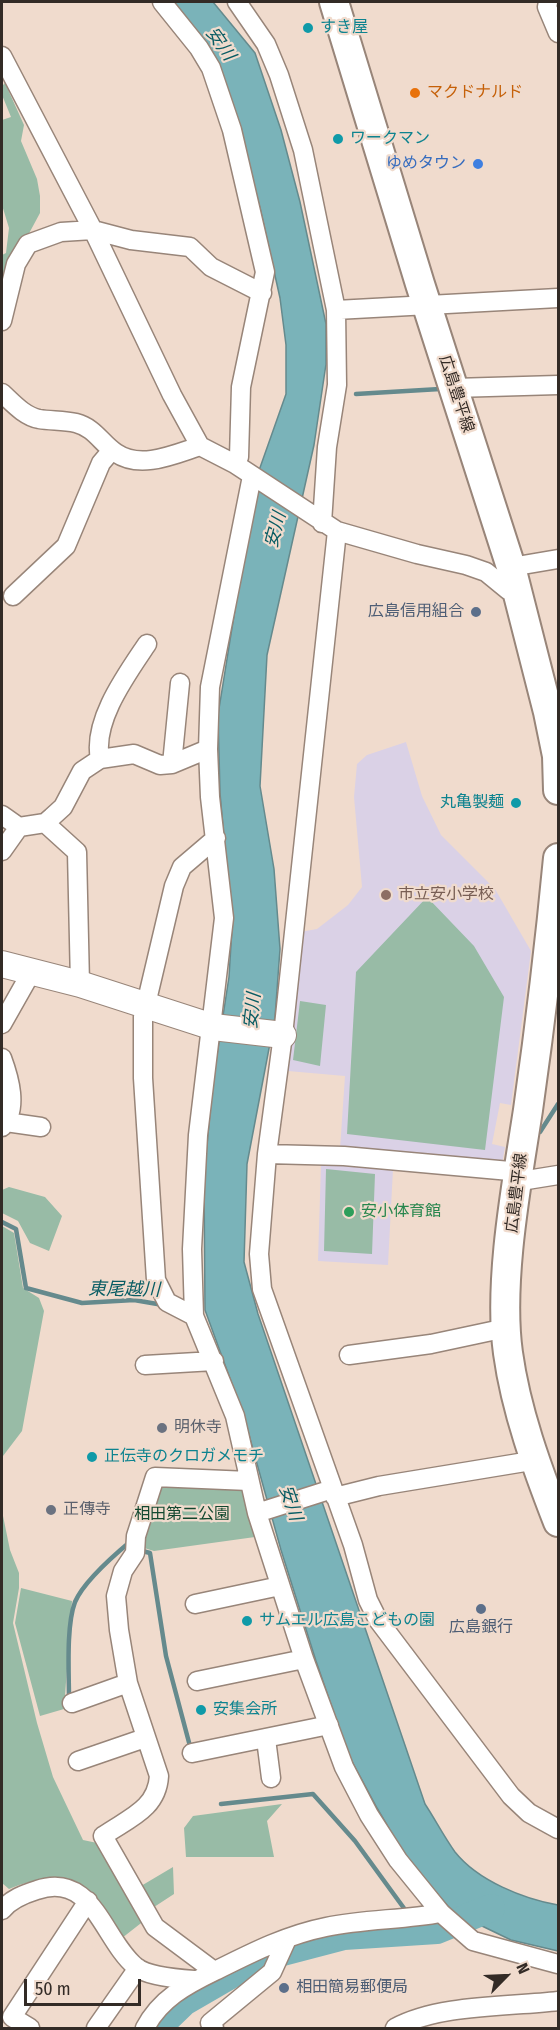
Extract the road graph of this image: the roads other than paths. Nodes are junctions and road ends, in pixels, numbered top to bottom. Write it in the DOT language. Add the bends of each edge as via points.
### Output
graph roads {
  1 [pos="162,2"];
  2 [pos="237,2"];
  3 [pos="334,2"];
  4 [pos="548,2"];
  5 [pos="558,33"];
  6 [pos="2,56"];
  7 [pos="93,230"];
  8 [pos="261,293"];
  9 [pos="558,298"];
  10 [pos="427,306"];
  11 [pos="336,310"];
  12 [pos="2,321"];
  13 [pos="558,386"];
  14 [pos="454,388"];
  15 [pos="2,393"];
  16 [pos="200,446"];
  17 [pos="112,450"];
  18 [pos="235,464"];
  19 [pos="254,477"];
  20 [pos="323,522"];
  21 [pos="558,559"];
  22 [pos="514,580"];
  23 [pos="13,597"];
  24 [pos="147,644"];
  25 [pos="180,683"];
  26 [pos="208,749"];
  27 [pos="558,756"];
  28 [pos="100,759"];
  29 [pos="172,764"];
  30 [pos="558,790"];
  31 [pos="2,815"];
  32 [pos="45,823"];
  33 [pos="19,827"];
  34 [pos="216,837"];
  35 [pos="2,851"];
  36 [pos="558,858"];
  37 [pos="2,964"];
  38 [pos="32,971"];
  39 [pos="80,984"];
  40 [pos="145,1007"];
  41 [pos="2,1024"];
  42 [pos="213,1027"];
  43 [pos="277,1035"];
  44 [pos="2,1058"];
  45 [pos="4,1124"];
  46 [pos="41,1127"];
  47 [pos="267,1154"];
  48 [pos="519,1173"];
  49 [pos="558,1175"];
  50 [pos="194,1316"];
  51 [pos="506,1328"];
  52 [pos="349,1355"];
  53 [pos="214,1361"];
  54 [pos="145,1365"];
  55 [pos="525,1462"];
  56 [pos="249,1481"];
  57 [pos="330,1494"];
  58 [pos="258,1513"];
  59 [pos="558,1522"];
  60 [pos="280,1586"];
  61 [pos="195,1604"];
  62 [pos="304,1659"];
  63 [pos="197,1681"];
  64 [pos="128,1683"];
  65 [pos="72,1703"];
  66 [pos="329,1725"];
  67 [pos="145,1738"];
  68 [pos="266,1739"];
  69 [pos="192,1753"];
  70 [pos="78,1761"];
  71 [pos="271,1778"];
  72 [pos="558,1829"];
  73 [pos="88,1901"];
  74 [pos="2,1910"];
  75 [pos="441,1914"];
  76 [pos="284,1948"];
  77 [pos="558,1964"];
  78 [pos="138,1968"];
  79 [pos="214,1971"];
  80 [pos="194,1980"];
  81 [pos="558,2001"];
  82 [pos="433,2022"];
  83 [pos="30,2028"];
  84 [pos="96,2028"];
  85 [pos="145,2028"];
  86 [pos="214,2028"];
  87 [pos="395,2028"];
  1 -- 8 [label="street" via="211,68 232,130 254,221 265,272"];
  2 -- 11 [label="street" via="266,44 279,75 303,150"];
  3 -- 10 [label="main road, 広島豊平線"];
  4 -- 5 [label="street"];
  6 -- 7 [label="street"];
  7 -- 8 [label="street" via="131,240 190,247 211,267"];
  7 -- 12 [label="street" via="60,232 28,244 16,264"];
  7 -- 16 [label="street" via="145,342"];
  8 -- 18 [label="street" via="241,387 239,457"];
  9 -- 10 [label="street"];
  10 -- 11 [label="street"];
  10 -- 14 [label="main road, 広島豊平線"];
  11 -- 20 [label="street" via="337,385 327,447"];
  13 -- 14 [label="street"];
  14 -- 22 [label="main road, 広島豊平線"];
  15 -- 17 [label="street" via="22,412 37,419 92,429"];
  16 -- 17 [label="street" via="153,460 133,460"];
  16 -- 18 [label="street"];
  17 -- 23 [label="street" via="101,463 66,546"];
  18 -- 19 [label="street"];
  19 -- 20 [label="street"];
  19 -- 26 [label="street" via="214,655"];
  20 -- 22 [label="street" via="417,554 486,572 508,590"];
  20 -- 43 [label="street"];
  21 -- 22 [label="street"];
  22 -- 27 [label="main road, 広島豊平線"];
  24 -- 28 [label="street" via="114,695 97,748"];
  25 -- 29 [label="street"];
  26 -- 29 [label="street"];
  26 -- 34 [label="street"];
  27 -- 30 [label="main road, 広島豊平線"];
  28 -- 29 [label="street" via="134,754 160,765"];
  28 -- 32 [label="street" via="82,771 63,807"];
  31 -- 33 [label="street"];
  32 -- 33 [label="street"];
  32 -- 39 [label="street" via="77,852"];
  33 -- 35 [label="street"];
  34 -- 40 [label="street" via="182,867 174,886"];
  34 -- 42 [label="street" via="224,918"];
  36 -- 48 [label="main road, 広島豊平線"];
  37 -- 38 [label="street"];
  38 -- 39 [label="street"];
  38 -- 41 [label="street"];
  39 -- 40 [label="street"];
  40 -- 42 [label="street"];
  40 -- 50 [label="street" via="142,1048 156,1280 167,1302"];
  42 -- 43 [label="street"];
  42 -- 50 [label="street" via="198,1146 192,1249"];
  43 -- 47 [label="street"];
  44 -- 45 [label="street" via="11,1092"];
  45 -- 46 [label="street"];
  47 -- 48 [label="street" via="344,1156"];
  47 -- 57 [label="street" via="259,1254 262,1289 321,1454"];
  48 -- 49 [label="street" via="527,1180"];
  48 -- 51 [label="main road, 広島豊平線" via="509,1255"];
  50 -- 53 [label="street"];
  51 -- 52 [label="street"];
  51 -- 59 [label="main road, 広島豊平線" via="508,1353 532,1454"];
  53 -- 54 [label="street"];
  53 -- 56 [label="street" via="235,1416"];
  55 -- 57 [label="street"];
  56 -- 58 [label="street"];
  56 -- 64 [label="street" via="154,1477 136,1536 135,1553 123,1571 116,1596"];
  57 -- 58 [label="street"];
  57 -- 72 [label="street" via="338,1522 353,1545 368,1600 388,1635 511,1796 529,1813"];
  58 -- 60 [label="street"];
  60 -- 61 [label="street"];
  60 -- 62 [label="street"];
  62 -- 63 [label="street"];
  62 -- 66 [label="street"];
  64 -- 65 [label="street"];
  64 -- 67 [label="street"];
  66 -- 68 [label="street"];
  66 -- 75 [label="street" via="344,1767 369,1815 398,1860"];
  67 -- 70 [label="street"];
  67 -- 79 [label="street" via="159,1776 158,1793 152,1802 103,1836 155,1928"];
  68 -- 69 [label="street"];
  68 -- 71 [label="street"];
  73 -- 74 [label="street" via="67,1887 42,1888 24,1894"];
  73 -- 78 [label="street"];
  73 -- 83 [label="street" via="12,2018"];
  75 -- 76 [label="street" via="346,1924"];
  75 -- 77 [label="street" via="473,1941"];
  76 -- 79 [label="street" via="260,1947"];
  76 -- 86 [label="street" via="272,1972 210,2023"];
  78 -- 80 [label="street"];
  78 -- 84 [label="street"];
  79 -- 80 [label="street"];
  80 -- 85 [label="street" via="163,2002"];
  81 -- 82 [label="street" via="455,2011"];
  82 -- 87 [label="street" via="406,2022"];
}
